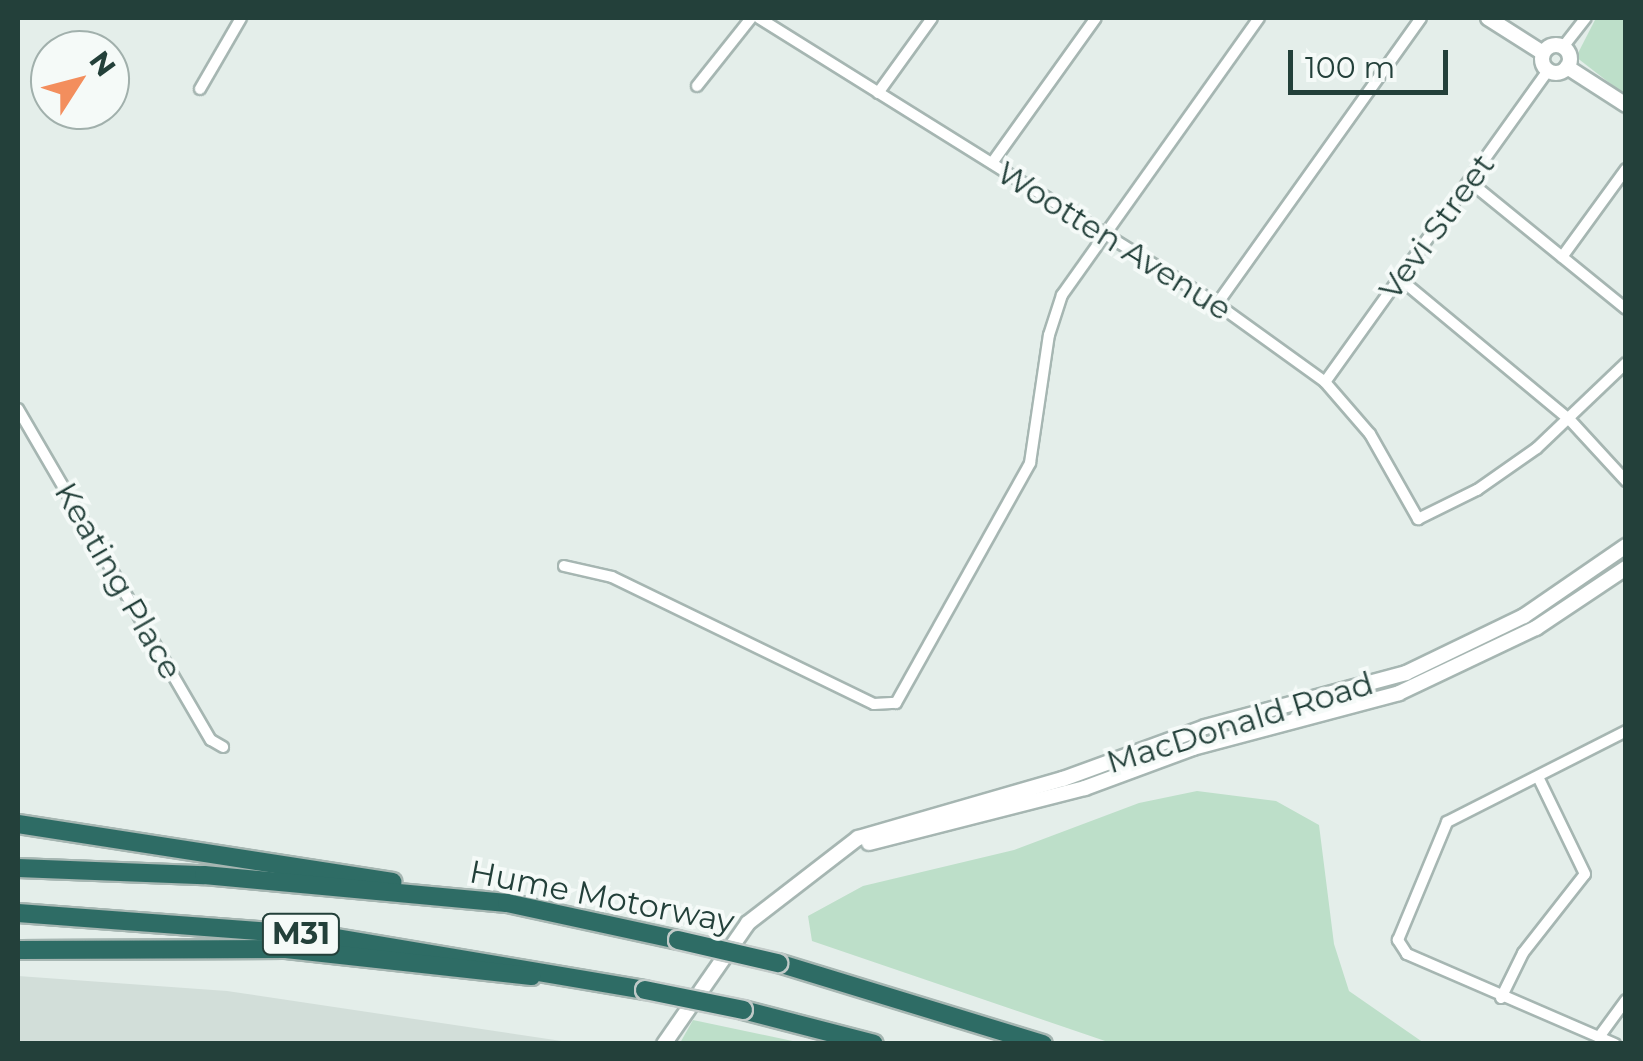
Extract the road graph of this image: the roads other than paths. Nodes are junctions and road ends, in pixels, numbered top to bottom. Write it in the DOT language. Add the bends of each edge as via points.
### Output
graph roads {
  1 [pos="240,18"];
  2 [pos="750,18"];
  3 [pos="758,18"];
  4 [pos="932,18"];
  5 [pos="1096,18"];
  6 [pos="1258,18"];
  7 [pos="1422,18"];
  8 [pos="1488,18"];
  9 [pos="1586,18"];
  10 [pos="1563,47"];
  11 [pos="1544,52"];
  12 [pos="1567,67"];
  13 [pos="1548,70"];
  14 [pos="698,86"];
  15 [pos="200,89"];
  16 [pos="878,93"];
  17 [pos="1626,105"];
  18 [pos="992,163"];
  19 [pos="1626,169"];
  20 [pos="1470,182"];
  21 [pos="1104,234"];
  22 [pos="1562,257"];
  23 [pos="1400,280"];
  24 [pos="1217,304"];
  25 [pos="1626,309"];
  26 [pos="1626,363"];
  27 [pos="1325,382"];
  28 [pos="18,409"];
  29 [pos="1570,420"];
  30 [pos="1626,480"];
  31 [pos="1626,546"];
  32 [pos="564,566"];
  33 [pos="1626,568"];
  34 [pos="1626,731"];
  35 [pos="223,747"];
  36 [pos="1539,780"];
  37 [pos="18,824"];
  38 [pos="835,854"];
  39 [pos="18,868"];
  40 [pos="507,904"];
  41 [pos="18,913"];
  42 [pos="18,950"];
  43 [pos="583,976"];
  44 [pos="1502,998"];
  45 [pos="1626,1000"];
  46 [pos="1600,1037"];
  47 [pos="664,1044"];
  48 [pos="874,1044"];
  49 [pos="1043,1044"];
  50 [pos="1615,1044"];
  1 -- 15 [label="street"];
  2 -- 14 [label="street"];
  3 -- 16 [label="street, Wootten Avenue"];
  4 -- 16 [label="street"];
  5 -- 18 [label="street"];
  6 -- 21 [label="street"];
  7 -- 24 [label="street"];
  8 -- 11 [label="street"];
  9 -- 10 [label="street"];
  10 -- 11 [label="street"];
  10 -- 12 [label="street"];
  11 -- 13 [label="street"];
  12 -- 13 [label="street"];
  12 -- 17 [label="street"];
  13 -- 20 [label="street, Vevi Street"];
  16 -- 18 [label="street, Wootten Avenue"];
  18 -- 21 [label="street, Wootten Avenue"];
  19 -- 22 [label="street"];
  20 -- 22 [label="street"];
  20 -- 23 [label="street, Vevi Street"];
  21 -- 24 [label="street, Wootten Avenue"];
  21 -- 32 [label="street" via="1052,318 1030,462 896,703 874,704 612,577"];
  22 -- 25 [label="street"];
  23 -- 27 [label="street, Vevi Street"];
  23 -- 29 [label="street"];
  24 -- 27 [label="street, Wootten Avenue"];
  26 -- 29 [label="street"];
  27 -- 29 [label="street, Wootten Avenue" via="1376,444 1418,519 1477,490"];
  28 -- 35 [label="street, Keating Place" via="210,740"];
  29 -- 30 [label="street"];
  31 -- 38 [label="street, MacDonald Road" via="1524,616 1406,672 882,828"];
  33 -- 38 [label="street, MacDonald Road" via="1536,628 1399,693 1194,748 1085,788"];
  34 -- 36 [label="street"];
  36 -- 44 [label="street" via="1585,874 1523,954"];
  36 -- 44 [label="street" via="1448,822 1398,940 1406,954"];
  37 -- 40 [label="highway" via="292,863"];
  38 -- 47 [label="street, MacDonald Road" via="748,923"];
  39 -- 40 [label="highway, Hume Motorway / M31" via="204,874"];
  40 -- 49 [label="highway, Hume Motorway / M31, bridge" via="778,963"];
  41 -- 43 [label="highway, M31" via="325,936"];
  42 -- 43 [label="highway" via="286,950 507,976"];
  43 -- 48 [label="highway, M31, bridge"];
  44 -- 46 [label="street"];
  45 -- 46 [label="street"];
  46 -- 50 [label="street"];
}
